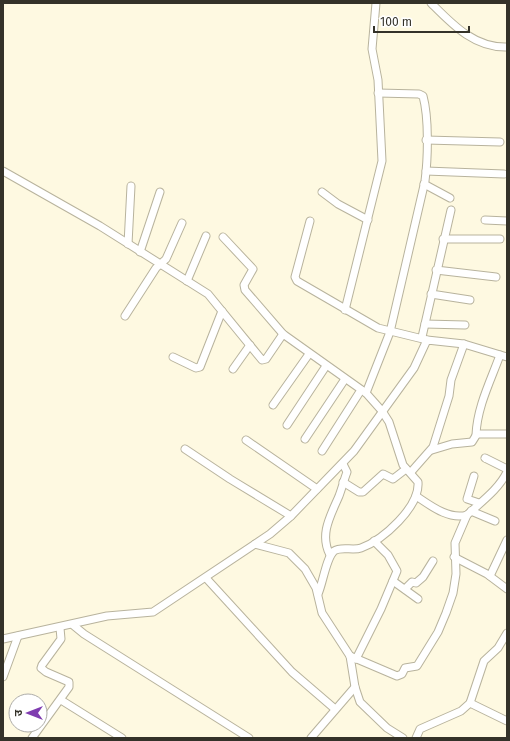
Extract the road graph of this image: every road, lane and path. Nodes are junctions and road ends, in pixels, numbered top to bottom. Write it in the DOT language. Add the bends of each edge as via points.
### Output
graph roads {
  1 [pos="376,3"];
  2 [pos="431,3"];
  3 [pos="507,47"];
  4 [pos="378,93"];
  5 [pos="426,140"];
  6 [pos="500,142"];
  7 [pos="3,171"];
  8 [pos="426,171"];
  9 [pos="504,174"];
  10 [pos="424,184"];
  11 [pos="131,186"];
  12 [pos="160,192"];
  13 [pos="322,192"];
  14 [pos="450,198"];
  15 [pos="451,210"];
  16 [pos="368,220"];
  17 [pos="485,220"];
  18 [pos="310,221"];
  19 [pos="507,221"];
  20 [pos="182,223"];
  21 [pos="206,236"];
  22 [pos="223,237"];
  23 [pos="500,238"];
  24 [pos="443,239"];
  25 [pos="128,244"];
  26 [pos="140,252"];
  27 [pos="159,264"];
  28 [pos="436,270"];
  29 [pos="496,276"];
  30 [pos="187,281"];
  31 [pos="431,294"];
  32 [pos="470,300"];
  33 [pos="222,310"];
  34 [pos="345,310"];
  35 [pos="125,316"];
  36 [pos="425,324"];
  37 [pos="464,325"];
  38 [pos="390,332"];
  39 [pos="283,334"];
  40 [pos="424,338"];
  41 [pos="464,344"];
  42 [pos="250,345"];
  43 [pos="309,354"];
  44 [pos="504,356"];
  45 [pos="173,357"];
  46 [pos="326,366"];
  47 [pos="233,369"];
  48 [pos="345,379"];
  49 [pos="364,392"];
  50 [pos="272,405"];
  51 [pos="382,411"];
  52 [pos="287,425"];
  53 [pos="507,434"];
  54 [pos="476,435"];
  55 [pos="305,439"];
  56 [pos="246,440"];
  57 [pos="185,448"];
  58 [pos="432,450"];
  59 [pos="322,451"];
  60 [pos="485,458"];
  61 [pos="343,464"];
  62 [pos="408,470"];
  63 [pos="507,470"];
  64 [pos="474,476"];
  65 [pos="344,482"];
  66 [pos="317,489"];
  67 [pos="416,496"];
  68 [pos="479,503"];
  69 [pos="469,513"];
  70 [pos="291,516"];
  71 [pos="495,521"];
  72 [pos="507,540"];
  73 [pos="374,541"];
  74 [pos="255,544"];
  75 [pos="330,555"];
  76 [pos="454,557"];
  77 [pos="433,561"];
  78 [pos="490,576"];
  79 [pos="206,578"];
  80 [pos="393,581"];
  81 [pos="405,589"];
  82 [pos="507,589"];
  83 [pos="318,594"];
  84 [pos="418,599"];
  85 [pos="73,625"];
  86 [pos="60,628"];
  87 [pos="507,633"];
  88 [pos="18,636"];
  89 [pos="3,639"];
  90 [pos="353,658"];
  91 [pos="3,678"];
  92 [pos="355,687"];
  93 [pos="61,700"];
  94 [pos="470,703"];
  95 [pos="335,709"];
  96 [pos="507,721"];
  97 [pos="32,738"];
  98 [pos="122,738"];
  99 [pos="249,738"];
  100 [pos="311,738"];
  101 [pos="403,738"];
  102 [pos="416,738"];
  1 -- 4 [label="street" via="372,49"];
  2 -- 3 [label="street" via="467,36 492,45"];
  4 -- 5 [label="street" via="423,96"];
  4 -- 16 [label="street" via="382,162"];
  5 -- 6 [label="street"];
  5 -- 8 [label="street"];
  7 -- 25 [label="street"];
  8 -- 9 [label="street"];
  8 -- 10 [label="street"];
  10 -- 14 [label="street"];
  10 -- 38 [label="street"];
  11 -- 25 [label="street"];
  12 -- 26 [label="street"];
  13 -- 16 [label="street"];
  15 -- 24 [label="street"];
  16 -- 34 [label="street"];
  17 -- 19 [label="street"];
  18 -- 34 [label="street" via="295,280"];
  20 -- 27 [label="street" via="166,259"];
  21 -- 30 [label="street"];
  22 -- 39 [label="street" via="252,266 244,290"];
  23 -- 24 [label="street"];
  24 -- 28 [label="street"];
  25 -- 26 [label="street"];
  26 -- 27 [label="street"];
  27 -- 30 [label="street"];
  27 -- 35 [label="street"];
  28 -- 29 [label="street"];
  28 -- 31 [label="street"];
  30 -- 33 [label="street" via="208,294"];
  31 -- 32 [label="street"];
  31 -- 36 [label="street"];
  33 -- 42 [label="street"];
  33 -- 45 [label="street" via="200,368"];
  34 -- 38 [label="street"];
  36 -- 37 [label="street"];
  36 -- 40 [label="street"];
  38 -- 40 [label="street"];
  38 -- 49 [label="street"];
  39 -- 42 [label="street" via="264,360"];
  39 -- 43 [label="street"];
  40 -- 41 [label="street"];
  40 -- 51 [label="street" via="414,368 392,401"];
  41 -- 44 [label="street"];
  41 -- 58 [label="street" via="452,376 449,396"];
  42 -- 47 [label="street"];
  43 -- 46 [label="street"];
  43 -- 50 [label="street"];
  44 -- 54 [label="street" via="484,398"];
  46 -- 48 [label="street"];
  46 -- 52 [label="street"];
  48 -- 49 [label="street"];
  48 -- 55 [label="street"];
  49 -- 51 [label="street"];
  49 -- 59 [label="street"];
  51 -- 61 [label="street"];
  51 -- 62 [label="street" via="389,422 401,461"];
  53 -- 54 [label="street"];
  54 -- 58 [label="street" via="472,442"];
  56 -- 66 [label="street"];
  57 -- 70 [label="street"];
  58 -- 62 [label="street"];
  60 -- 63 [label="street"];
  61 -- 65 [label="street" via="347,470"];
  61 -- 66 [label="street"];
  62 -- 65 [label="street" via="394,478 383,474 361,492"];
  62 -- 67 [label="street" via="418,484"];
  63 -- 68 [label="street" via="501,482"];
  64 -- 68 [label="street" via="467,499"];
  65 -- 75 [label="street" via="327,522 326,544"];
  66 -- 70 [label="street"];
  67 -- 69 [label="street" via="451,516"];
  67 -- 73 [label="street" via="401,520"];
  68 -- 69 [label="street"];
  69 -- 71 [label="street"];
  69 -- 76 [label="street" via="456,538"];
  70 -- 74 [label="street"];
  72 -- 78 [label="street"];
  73 -- 75 [label="street" via="360,548 337,549"];
  73 -- 80 [label="street" via="397,569"];
  74 -- 79 [label="street"];
  74 -- 83 [label="street" via="289,553 305,569"];
  75 -- 83 [label="street"];
  76 -- 78 [label="street"];
  76 -- 90 [label="street" via="455,577 446,613 417,666 407,667 397,676"];
  77 -- 81 [label="street" via="423,576"];
  78 -- 82 [label="street"];
  79 -- 85 [label="street" via="153,612 107,616"];
  79 -- 95 [label="street" via="292,672"];
  80 -- 81 [label="street"];
  80 -- 90 [label="street"];
  81 -- 84 [label="street"];
  83 -- 90 [label="street" via="322,613"];
  85 -- 86 [label="street"];
  85 -- 99 [label="street"];
  86 -- 88 [label="street"];
  86 -- 93 [label="street" via="61,640 41,668 69,682 69,687"];
  87 -- 94 [label="street" via="498,648 484,661"];
  88 -- 89 [label="street"];
  88 -- 91 [label="street"];
  90 -- 92 [label="street"];
  92 -- 95 [label="street"];
  92 -- 101 [label="street" via="362,705 387,728"];
  93 -- 97 [label="street"];
  93 -- 98 [label="street"];
  94 -- 96 [label="street"];
  94 -- 102 [label="street" via="461,711 420,729"];
  95 -- 100 [label="street"];
}
